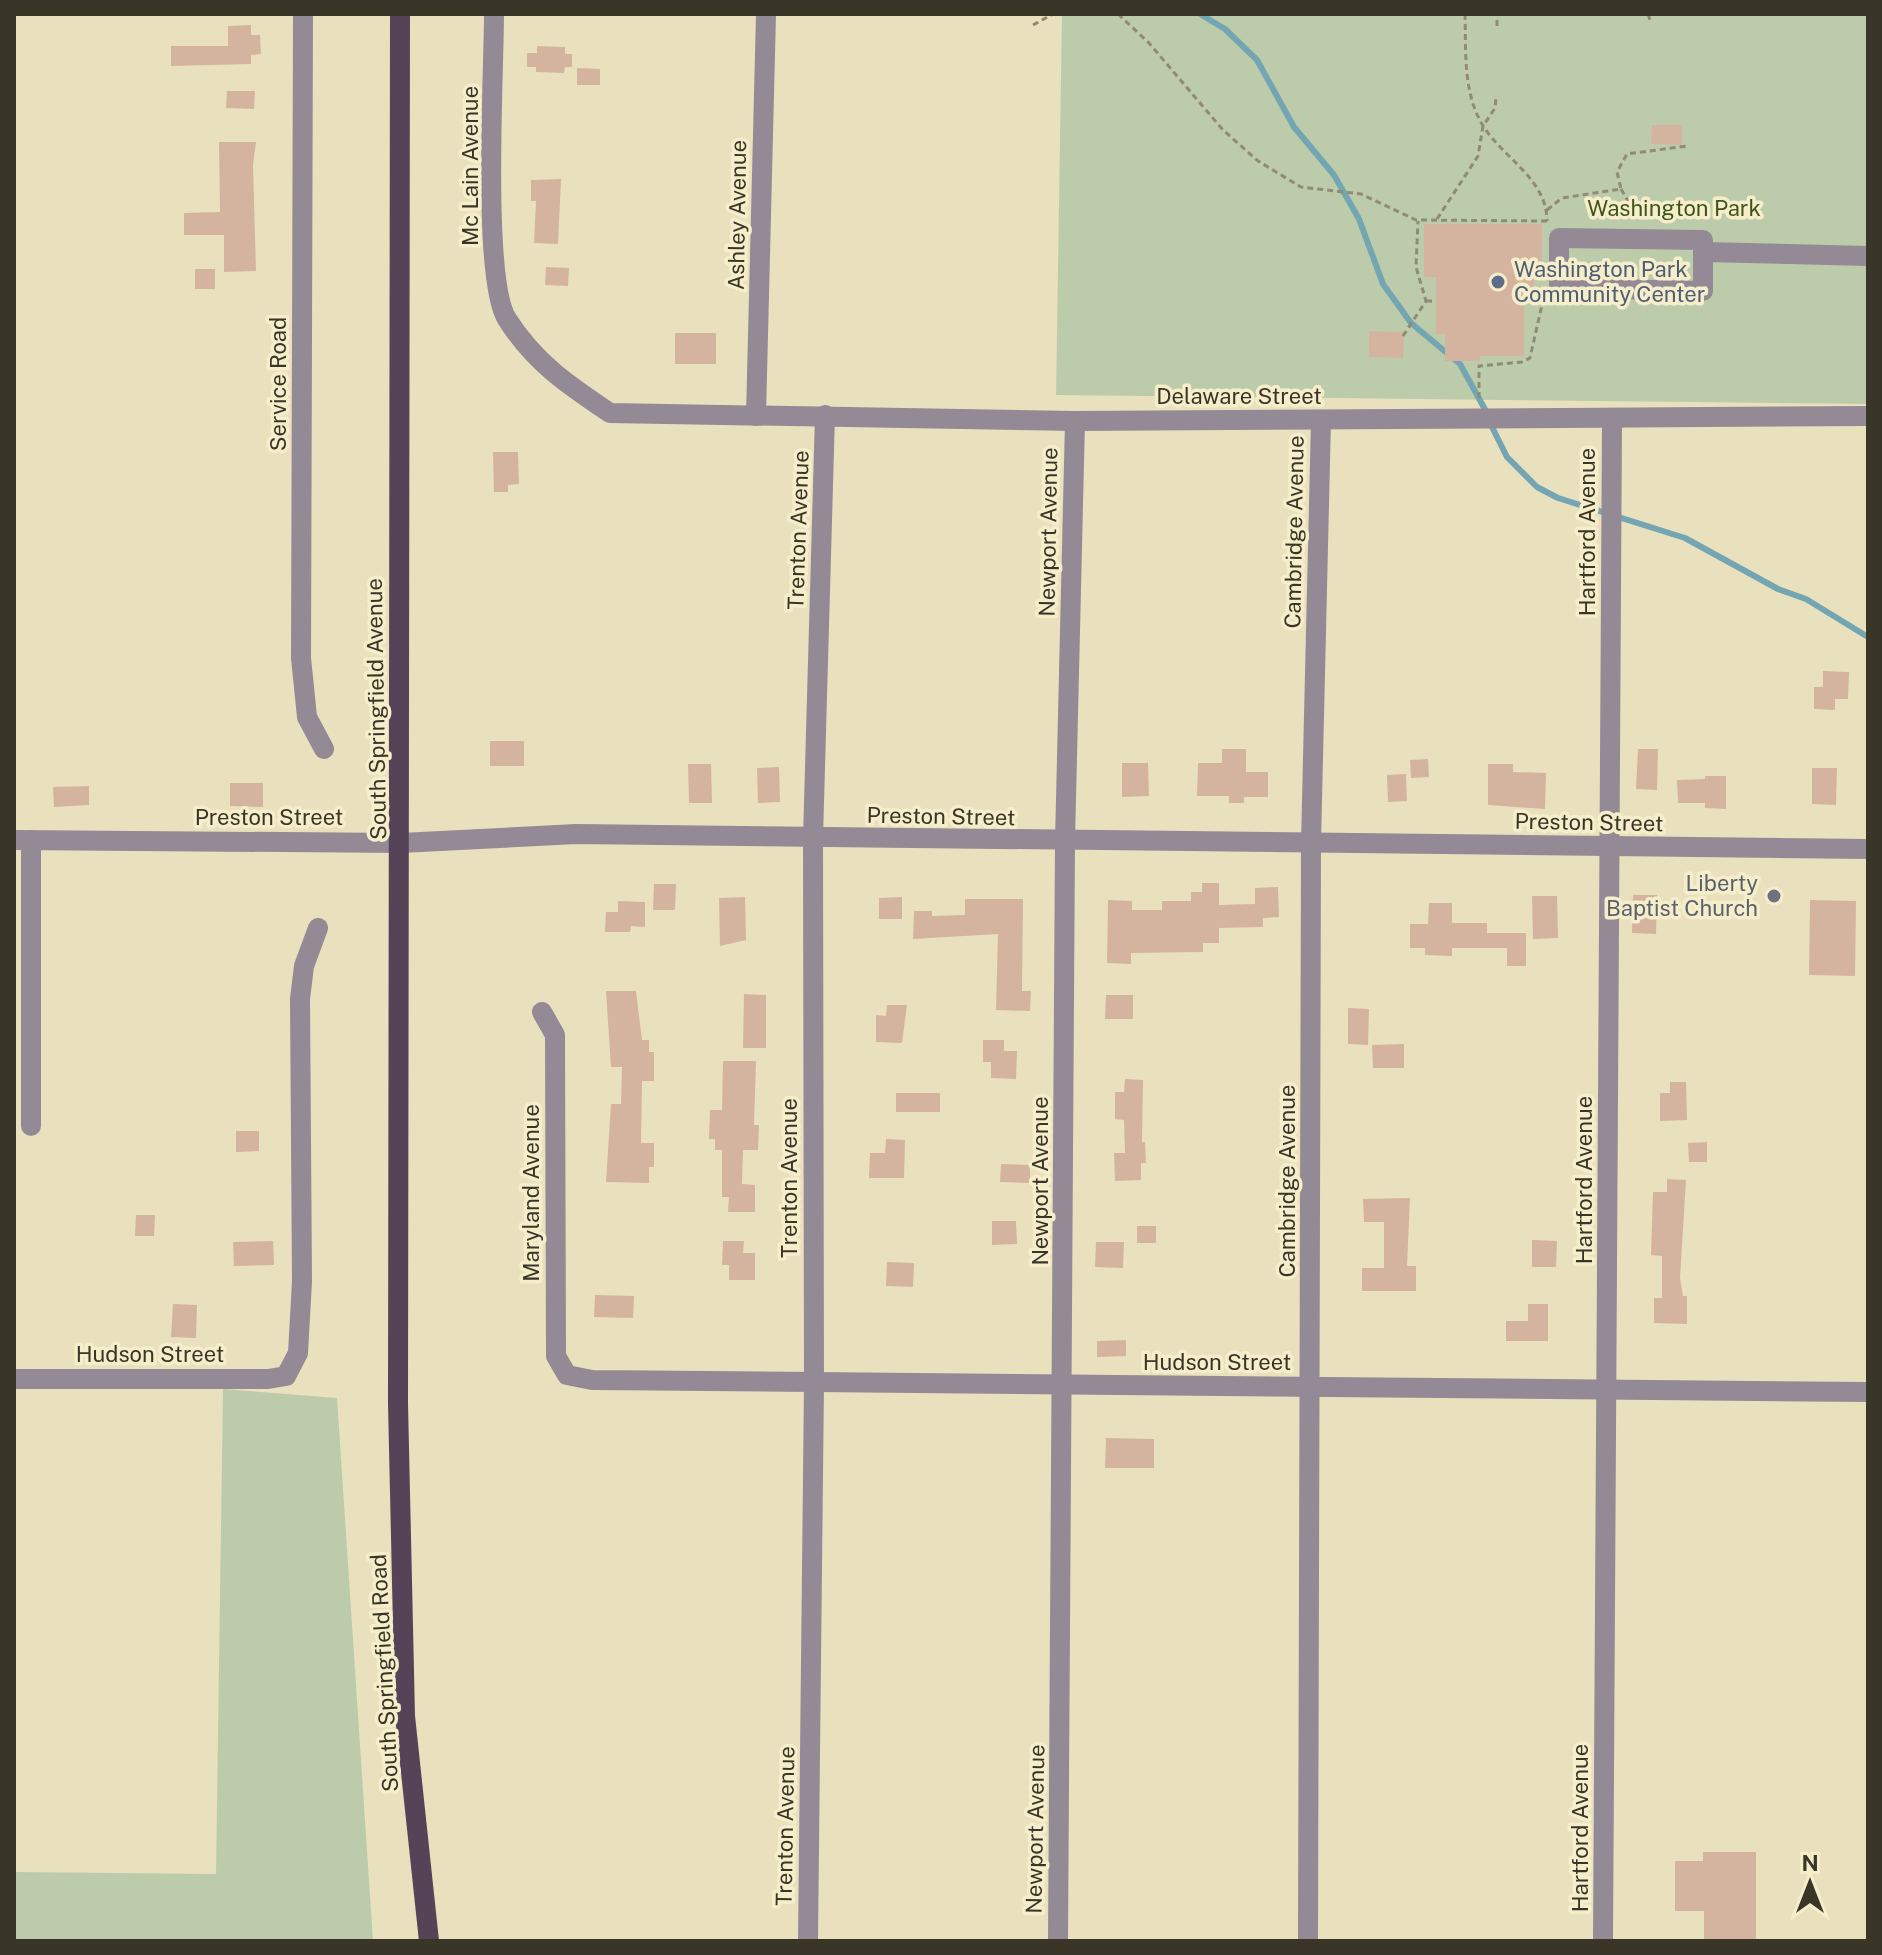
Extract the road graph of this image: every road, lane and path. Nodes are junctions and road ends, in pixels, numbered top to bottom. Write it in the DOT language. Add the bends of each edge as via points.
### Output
graph roads {
  1 [pos="303,14"];
  2 [pos="400,14"];
  3 [pos="494,14"];
  4 [pos="766,14"];
  5 [pos="1053,14"];
  6 [pos="1118,14"];
  7 [pos="1465,14"];
  8 [pos="1497,14"];
  9 [pos="1648,14"];
  10 [pos="1651,23"];
  11 [pos="1033,25"];
  12 [pos="1497,26"];
  13 [pos="1496,98"];
  14 [pos="1483,126"];
  15 [pos="1687,146"];
  16 [pos="1621,189"];
  17 [pos="1547,210"];
  18 [pos="1437,219"];
  19 [pos="1418,220"];
  20 [pos="1547,221"];
  21 [pos="1547,234"];
  22 [pos="1629,239"];
  23 [pos="1704,252"];
  24 [pos="1868,256"];
  25 [pos="1546,287"];
  26 [pos="1426,301"];
  27 [pos="1436,301"];
  28 [pos="1403,336"];
  29 [pos="1479,392"];
  30 [pos="610,413"];
  31 [pos="825,415"];
  32 [pos="756,416"];
  33 [pos="1868,416"];
  34 [pos="1321,420"];
  35 [pos="1612,420"];
  36 [pos="1075,421"];
  37 [pos="324,749"];
  38 [pos="813,838"];
  39 [pos="23,840"];
  40 [pos="1065,841"];
  41 [pos="401,843"];
  42 [pos="1311,843"];
  43 [pos="1609,846"];
  44 [pos="1868,849"];
  45 [pos="318,928"];
  46 [pos="542,1012"];
  47 [pos="31,1126"];
  48 [pos="567,1375"];
  49 [pos="14,1379"];
  50 [pos="814,1383"];
  51 [pos="1063,1385"];
  52 [pos="1311,1386"];
  53 [pos="1607,1390"];
  54 [pos="1868,1392"];
  55 [pos="398,1403"];
  56 [pos="429,1941"];
  57 [pos="808,1941"];
  58 [pos="1058,1941"];
  59 [pos="1308,1941"];
  60 [pos="1603,1941"];
  1 -- 37 [label="street, Service Road" via="301,658 307,717"];
  2 -- 41 [label="main road, South Springfield Avenue"];
  3 -- 30 [label="street, Mc Lain Avenue" via="493,248 505,316 550,373"];
  4 -- 32 [label="street, Ashley Avenue"];
  5 -- 11 [label="path"];
  6 -- 19 [label="path" via="1258,161 1301,187 1361,194"];
  7 -- 14 [label="path" via="1471,100"];
  8 -- 12 [label="path"];
  9 -- 10 [label="path"];
  13 -- 14 [label="path"];
  14 -- 17 [label="path" via="1535,185"];
  14 -- 18 [label="path" via="1478,156"];
  15 -- 16 [label="path" via="1627,154 1617,172"];
  16 -- 17 [label="path" via="1562,198"];
  16 -- 22 [label="path" via="1628,201"];
  17 -- 20 [label="path"];
  18 -- 19 [label="path"];
  18 -- 20 [label="path"];
  19 -- 26 [label="path" via="1416,267"];
  20 -- 21 [label="path"];
  22 -- 23 [label="street" via="1703,240"];
  22 -- 23 [label="street" via="1559,238 1559,288 1703,291"];
  23 -- 24 [label="street"];
  25 -- 29 [label="path" via="1530,358 1479,366"];
  26 -- 27 [label="path"];
  26 -- 28 [label="path"];
  30 -- 32 [label="street, Delaware Street"];
  31 -- 32 [label="street, Delaware Street"];
  31 -- 36 [label="street, Delaware Street"];
  31 -- 38 [label="street, Trenton Avenue"];
  33 -- 35 [label="street, Delaware Street"];
  34 -- 35 [label="street, Delaware Street"];
  34 -- 36 [label="street, Delaware Street"];
  34 -- 42 [label="street, Cambridge Avenue"];
  35 -- 43 [label="street, Hartford Avenue"];
  36 -- 40 [label="street, Newport Avenue"];
  38 -- 40 [label="street, Preston Street"];
  38 -- 41 [label="street, Preston Street" via="576,834"];
  38 -- 50 [label="street, Trenton Avenue"];
  39 -- 41 [label="street, Preston Street"];
  39 -- 47 [label="street"];
  40 -- 42 [label="street, Preston Street"];
  40 -- 51 [label="street, Newport Avenue"];
  41 -- 55 [label="main road, South Springfield Avenue"];
  42 -- 43 [label="street, Preston Street"];
  42 -- 52 [label="street, Cambridge Avenue"];
  43 -- 44 [label="street, Preston Street"];
  43 -- 53 [label="street, Hartford Avenue"];
  45 -- 49 [label="street, Hudson Street" via="304,966 300,999 302,1281 298,1353 286,1376"];
  46 -- 48 [label="street, Maryland Avenue" via="555,1035 556,1356"];
  48 -- 50 [label="street, Hudson Street" via="592,1380"];
  50 -- 51 [label="street, Hudson Street"];
  50 -- 57 [label="street, Trenton Avenue"];
  51 -- 52 [label="street, Hudson Street"];
  51 -- 58 [label="street, Newport Avenue"];
  52 -- 53 [label="street, Hudson Street"];
  52 -- 59 [label="street, Cambridge Avenue"];
  53 -- 54 [label="street, Hudson Street"];
  53 -- 60 [label="street, Hartford Avenue"];
  55 -- 56 [label="main road, South Springfield Road" via="405,1716"];
}
